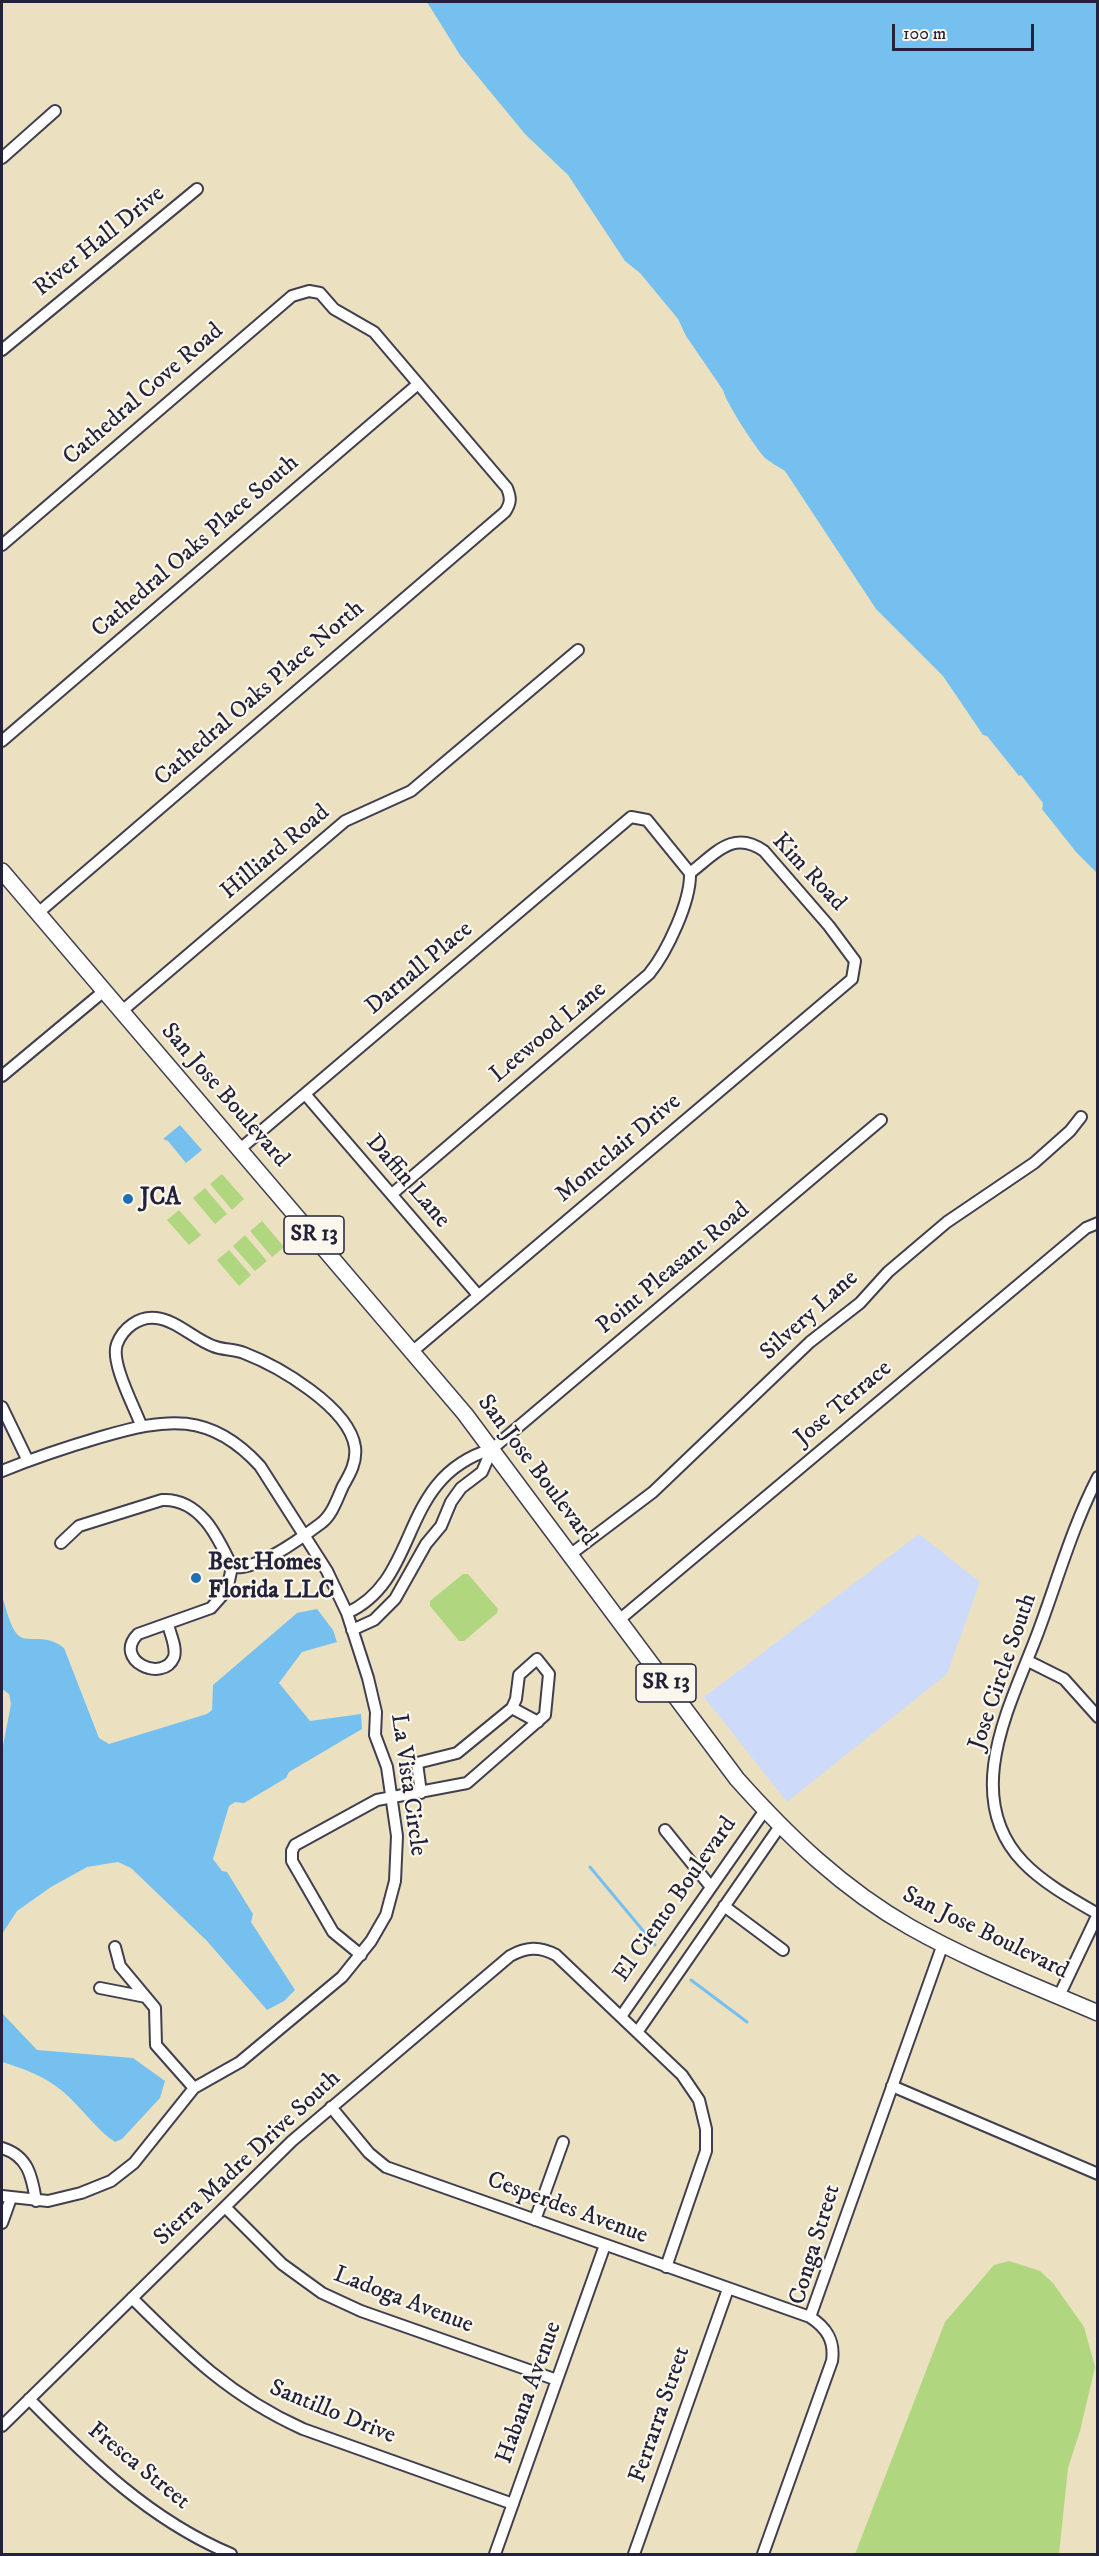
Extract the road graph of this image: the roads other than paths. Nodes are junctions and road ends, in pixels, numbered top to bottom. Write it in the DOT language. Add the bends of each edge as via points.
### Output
graph roads {
  1 [pos="55,111"];
  2 [pos="2,158"];
  3 [pos="197,189"];
  4 [pos="2,350"];
  5 [pos="418,384"];
  6 [pos="2,545"];
  7 [pos="578,650"];
  8 [pos="2,741"];
  9 [pos="2,871"];
  10 [pos="690,873"];
  11 [pos="38,913"];
  12 [pos="852,979"];
  13 [pos="104,991"];
  14 [pos="122,1011"];
  15 [pos="4,1069"];
  16 [pos="304,1094"];
  17 [pos="1081,1116"];
  18 [pos="881,1120"];
  19 [pos="240,1149"];
  20 [pos="392,1194"];
  21 [pos="1098,1223"];
  22 [pos="478,1295"];
  23 [pos="413,1351"];
  24 [pos="2,1407"];
  25 [pos="141,1425"];
  26 [pos="492,1449"];
  27 [pos="28,1461"];
  28 [pos="2,1471"];
  29 [pos="1098,1477"];
  30 [pos="1095,1489"];
  31 [pos="410,1530"];
  32 [pos="304,1535"];
  33 [pos="429,1540"];
  34 [pos="61,1543"];
  35 [pos="571,1554"];
  36 [pos="232,1567"];
  37 [pos="391,1574"];
  38 [pos="404,1581"];
  39 [pos="347,1612"];
  40 [pos="619,1620"];
  41 [pos="168,1624"];
  42 [pos="352,1630"];
  43 [pos="1028,1661"];
  44 [pos="512,1708"];
  45 [pos="1098,1717"];
  46 [pos="538,1722"];
  47 [pos="421,1793"];
  48 [pos="390,1797"];
  49 [pos="765,1810"];
  50 [pos="780,1826"];
  51 [pos="665,1830"];
  52 [pos="711,1887"];
  53 [pos="724,1906"];
  54 [pos="1098,1914"];
  55 [pos="943,1944"];
  56 [pos="115,1947"];
  57 [pos="783,1950"];
  58 [pos="361,1955"];
  59 [pos="100,1988"];
  60 [pos="1059,1996"];
  61 [pos="146,1997"];
  62 [pos="1098,2013"];
  63 [pos="622,2015"];
  64 [pos="638,2031"];
  65 [pos="892,2086"];
  66 [pos="194,2088"];
  67 [pos="331,2107"];
  68 [pos="563,2142"];
  69 [pos="2,2148"];
  70 [pos="1098,2174"];
  71 [pos="6,2197"];
  72 [pos="36,2201"];
  73 [pos="225,2207"];
  74 [pos="535,2220"];
  75 [pos="2,2223"];
  76 [pos="604,2245"];
  77 [pos="666,2267"];
  78 [pos="728,2289"];
  79 [pos="132,2298"];
  80 [pos="810,2317"];
  81 [pos="557,2380"];
  82 [pos="30,2399"];
  83 [pos="2,2426"];
  84 [pos="513,2504"];
  85 [pos="231,2554"];
  86 [pos="495,2554"];
  87 [pos="634,2554"];
  88 [pos="763,2554"];
  1 -- 2 [label="street"];
  3 -- 4 [label="street, River Hall Drive"];
  5 -- 6 [label="street, Cathedral Cove Road" via="374,332 334,309 320,293 309,291 292,296"];
  5 -- 8 [label="street, Cathedral Oaks Place South"];
  5 -- 11 [label="street, Cathedral Oaks Place North" via="507,488 509,506"];
  7 -- 14 [label="street, Hilliard Road" via="411,791 345,820"];
  9 -- 11 [label="main road, San Jose Boulevard / SR 13"];
  10 -- 12 [label="street, Kim Road" via="731,843 754,844 824,920 855,961"];
  10 -- 16 [label="street, Darnall Place" via="647,820 631,817"];
  10 -- 20 [label="street, Leewood Lane" via="688,893 675,926 649,974"];
  11 -- 13 [label="main road, San Jose Boulevard / SR 13"];
  12 -- 22 [label="street, Montclair Drive"];
  13 -- 14 [label="main road, San Jose Boulevard / SR 13"];
  13 -- 15 [label="street"];
  14 -- 19 [label="main road, San Jose Boulevard / SR 13"];
  16 -- 19 [label="street, Darnall Place"];
  16 -- 20 [label="street, Daffin Lane"];
  17 -- 35 [label="street, Silvery Lane" via="1034,1163 946,1222 888,1272 860,1303 802,1349 653,1492"];
  18 -- 26 [label="street, Point Pleasant Road"];
  19 -- 23 [label="main road, San Jose Boulevard / SR 13"];
  20 -- 22 [label="street, Daffin Lane"];
  21 -- 40 [label="street, Jose Terrace" via="1086,1228"];
  22 -- 23 [label="street, Montclair Drive"];
  23 -- 26 [label="main road, San Jose Boulevard / SR 13"];
  24 -- 27 [label="street"];
  25 -- 27 [label="street, La Vista Circle"];
  25 -- 32 [label="street, La Vista Circle" via="188,1424 229,1439 260,1466"];
  25 -- 32 [label="street" via="116,1360 116,1346 122,1333 138,1321 157,1318 215,1347 244,1353 294,1379 345,1425 355,1447 352,1468 328,1517"];
  26 -- 31 [label="street, Point Pleasant Road" via="471,1456 430,1491"];
  26 -- 33 [label="street, Point Pleasant Road" via="482,1472 460,1488 441,1526"];
  26 -- 35 [label="main road, San Jose Boulevard / SR 13"];
  27 -- 28 [label="street, La Vista Circle"];
  29 -- 30 [label="street, Jose Circle South"];
  30 -- 43 [label="street, Jose Circle South"];
  31 -- 33 [label="street"];
  31 -- 37 [label="street, Point Pleasant Road"];
  32 -- 36 [label="street" via="257,1563"];
  32 -- 39 [label="street, La Vista Circle"];
  33 -- 38 [label="street, Point Pleasant Road"];
  34 -- 36 [label="street" via="79,1526 173,1499 195,1508 203,1517"];
  35 -- 40 [label="main road, San Jose Boulevard / SR 13"];
  36 -- 41 [label="street" via="221,1599 203,1613"];
  37 -- 38 [label="street"];
  37 -- 39 [label="street, Point Pleasant Road" via="371,1599"];
  38 -- 42 [label="street, Point Pleasant Road" via="384,1612"];
  39 -- 42 [label="street, La Vista Circle"];
  40 -- 49 [label="main road, San Jose Boulevard / SR 13" via="737,1779"];
  41 -- 41 [label="street" via="138,1634 132,1640 131,1649 142,1668 150,1670 173,1658 175,1648"];
  42 -- 48 [label="street, La Vista Circle" via="376,1712 375,1735 387,1767"];
  43 -- 45 [label="street" via="1064,1679"];
  43 -- 54 [label="street, Jose Circle South" via="994,1757 993,1797 998,1817 1023,1862"];
  44 -- 46 [label="street"];
  44 -- 46 [label="street" via="519,1676 537,1659 549,1674 545,1715"];
  44 -- 47 [label="street" via="457,1752 417,1762"];
  46 -- 47 [label="street" via="467,1784"];
  47 -- 48 [label="street"];
  48 -- 58 [label="street, La Vista Circle" via="397,1842 395,1881 381,1927"];
  48 -- 58 [label="street" via="368,1804 295,1845 292,1851 292,1861 333,1932"];
  49 -- 50 [label="main road, San Jose Boulevard / SR 13"];
  49 -- 52 [label="street, El Ciento Boulevard"];
  50 -- 53 [label="street, El Ciento Boulevard"];
  50 -- 55 [label="main road, San Jose Boulevard / SR 13" via="861,1895"];
  51 -- 52 [label="street"];
  52 -- 63 [label="street, El Ciento Boulevard"];
  53 -- 57 [label="street"];
  53 -- 64 [label="street, El Ciento Boulevard"];
  54 -- 60 [label="street"];
  55 -- 60 [label="main road, San Jose Boulevard / SR 13"];
  55 -- 65 [label="street, Conga Street"];
  56 -- 61 [label="street" via="120,1966"];
  58 -- 66 [label="street, La Vista Circle" via="342,1977 240,2062"];
  59 -- 61 [label="street"];
  60 -- 62 [label="main road, San Jose Boulevard / SR 13"];
  61 -- 66 [label="street" via="155,2008 156,2045"];
  63 -- 64 [label="street"];
  63 -- 67 [label="street, Sierra Madre Drive South" via="555,1955 530,1948 510,1956"];
  64 -- 77 [label="street" via="690,2084 699,2100 706,2129 706,2151"];
  65 -- 70 [label="street"];
  65 -- 80 [label="street, Conga Street"];
  66 -- 72 [label="street, La Vista Circle" via="134,2163 111,2181 81,2193"];
  67 -- 73 [label="street, Sierra Madre Drive South"];
  67 -- 74 [label="street, Cesperdes Avenue" via="369,2153 386,2167"];
  68 -- 74 [label="street"];
  69 -- 72 [label="street" via="18,2156 32,2173"];
  71 -- 72 [label="street, La Vista Circle"];
  71 -- 75 [label="street"];
  73 -- 79 [label="street, Sierra Madre Drive South"];
  73 -- 81 [label="street, Ladoga Avenue" via="282,2264 322,2293 361,2311"];
  74 -- 76 [label="street, Cesperdes Avenue"];
  76 -- 77 [label="street, Cesperdes Avenue"];
  76 -- 81 [label="street, Habana Avenue"];
  77 -- 78 [label="street, Cesperdes Avenue"];
  78 -- 80 [label="street, Cesperdes Avenue"];
  78 -- 87 [label="street, Ferrarra Street"];
  79 -- 82 [label="street, Sierra Madre Drive South"];
  79 -- 84 [label="street, Santillo Drive" via="214,2377 275,2416"];
  80 -- 88 [label="street, Conga Street" via="827,2332 832,2361"];
  81 -- 84 [label="street, Habana Avenue"];
  82 -- 83 [label="street, Sierra Madre Drive South"];
  82 -- 85 [label="street, Fresca Street" via="114,2481 159,2516"];
  84 -- 86 [label="street, Habana Avenue"];
}
